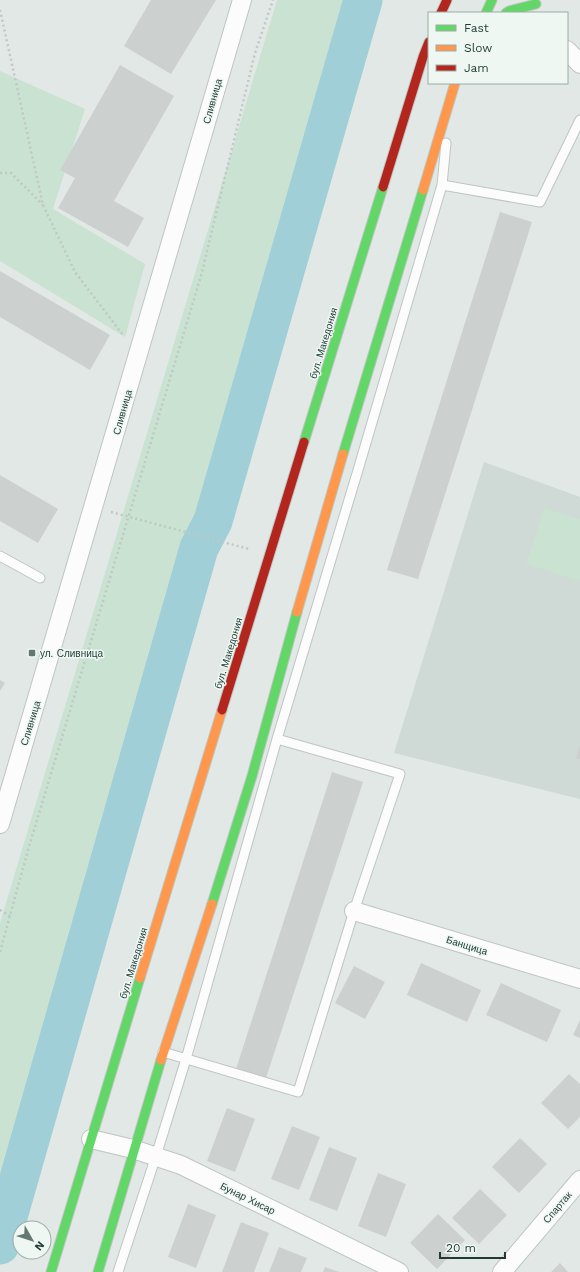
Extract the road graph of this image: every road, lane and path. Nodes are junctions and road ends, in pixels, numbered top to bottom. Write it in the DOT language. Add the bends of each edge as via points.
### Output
graph roads {
  1 [pos="242,0"];
  2 [pos="273,0"];
  3 [pos="447,0"];
  4 [pos="492,0"];
  5 [pos="538,6"];
  6 [pos="0,10"];
  7 [pos="441,12"];
  8 [pos="486,12"];
  9 [pos="508,12"];
  10 [pos="428,44"];
  11 [pos="568,51"];
  12 [pos="580,64"];
  13 [pos="454,86"];
  14 [pos="580,120"];
  15 [pos="0,174"];
  16 [pos="442,185"];
  17 [pos="43,205"];
  18 [pos="140,351"];
  19 [pos="94,508"];
  20 [pos="128,517"];
  21 [pos="250,549"];
  22 [pos="0,556"];
  23 [pos="40,578"];
  24 [pos="277,739"];
  25 [pos="1,819"];
  26 [pos="0,910"];
  27 [pos="354,911"];
  28 [pos="10,916"];
  29 [pos="0,952"];
  30 [pos="580,979"];
  31 [pos="163,1052"];
  32 [pos="186,1059"];
  33 [pos="91,1139"];
  34 [pos="133,1149"];
  35 [pos="156,1156"];
  36 [pos="580,1180"];
  37 [pos="51,1272"];
  38 [pos="98,1272"];
  39 [pos="118,1272"];
  40 [pos="399,1272"];
  41 [pos="502,1272"];
  1 -- 18 [label="street, Сливница"];
  2 -- 20 [label="path" via="255,53 201,276"];
  3 -- 7 [label="street"];
  4 -- 8 [label="street"];
  5 -- 9 [label="street"];
  6 -- 17 [label="path"];
  10 -- 33 [label="street, бул. Македония"];
  11 -- 12 [label="street"];
  13 -- 16 [label="lane"];
  13 -- 31 [label="street" via="308,567 252,776"];
  14 -- 16 [label="lane" via="540,202"];
  15 -- 17 [label="path" via="11,173"];
  16 -- 24 [label="lane"];
  17 -- 18 [label="path" via="75,272 125,337"];
  18 -- 19 [label="street, Сливница"];
  19 -- 20 [label="path"];
  19 -- 25 [label="street, Сливница"];
  20 -- 21 [label="path"];
  20 -- 28 [label="path"];
  22 -- 23 [label="lane"];
  24 -- 27 [label="lane" via="400,774"];
  24 -- 32 [label="lane"];
  26 -- 28 [label="path"];
  27 -- 30 [label="street, Банщица"];
  27 -- 32 [label="lane" via="298,1092"];
  28 -- 29 [label="path"];
  31 -- 32 [label="lane"];
  31 -- 34 [label="street"];
  32 -- 35 [label="lane"];
  33 -- 34 [label="street, Бунар Хисар"];
  33 -- 37 [label="street, бул. Македония"];
  34 -- 35 [label="street, Бунар Хисар"];
  34 -- 38 [label="street"];
  35 -- 39 [label="lane"];
  35 -- 40 [label="street, Бунар Хисар" via="181,1165"];
  36 -- 41 [label="street, Спартак"];
}
